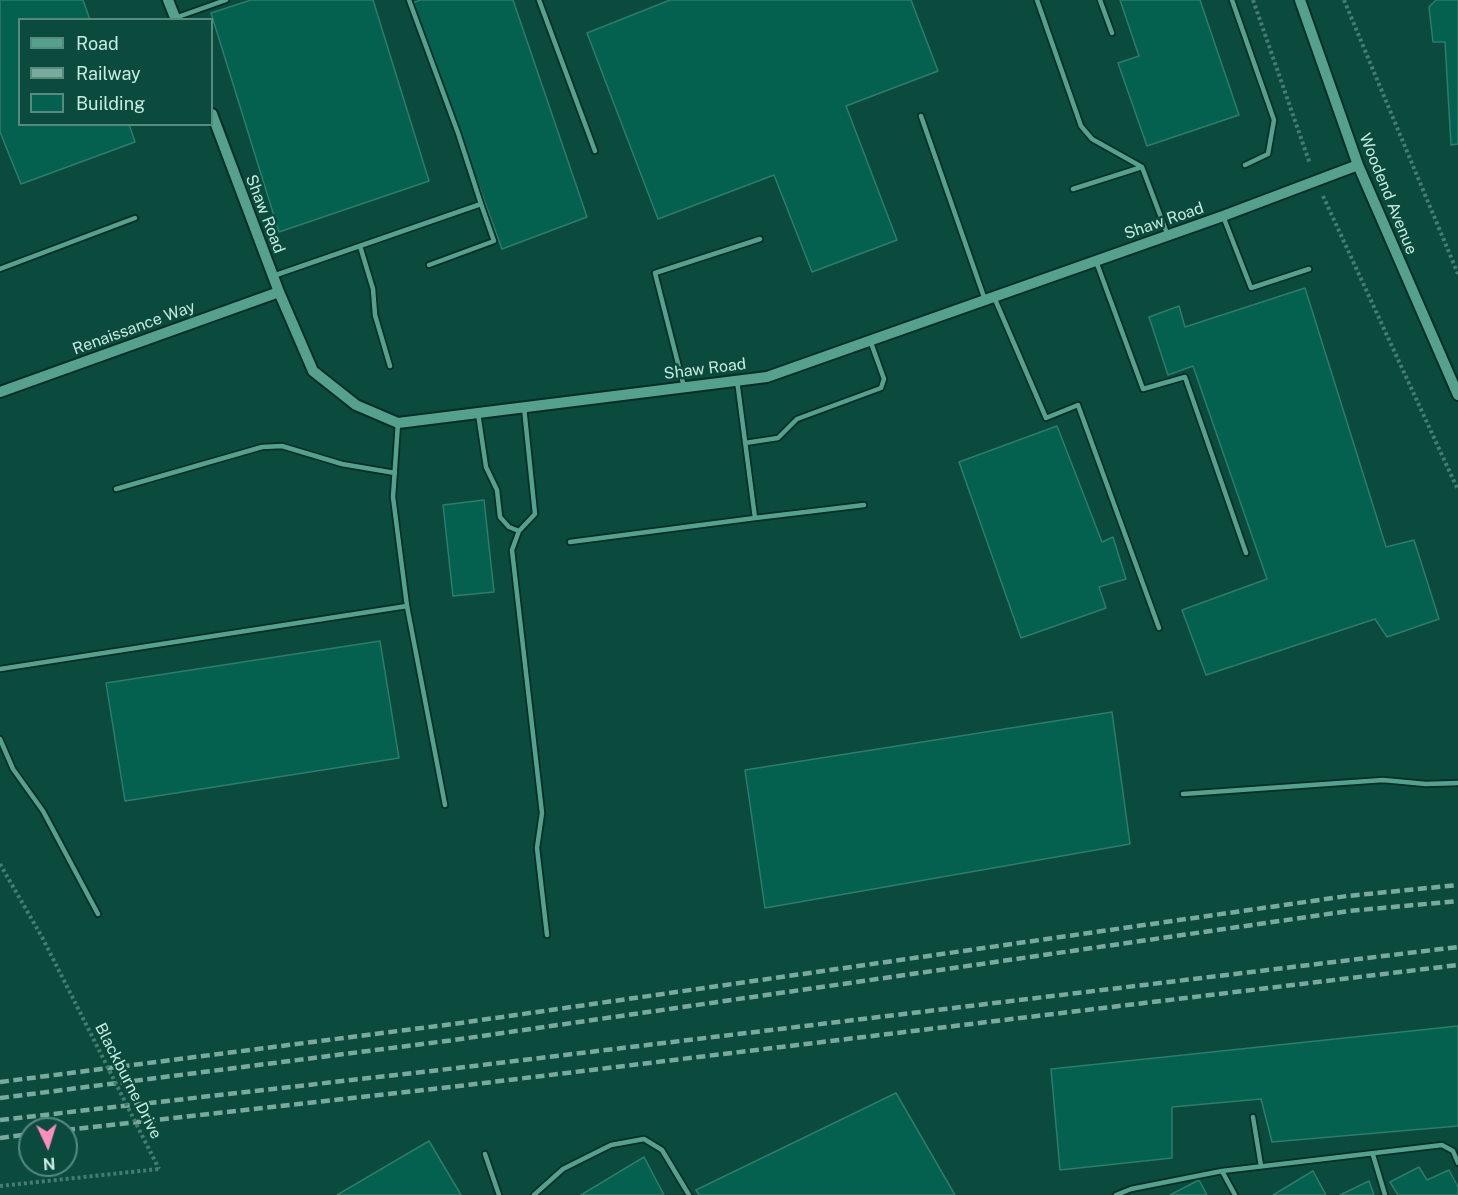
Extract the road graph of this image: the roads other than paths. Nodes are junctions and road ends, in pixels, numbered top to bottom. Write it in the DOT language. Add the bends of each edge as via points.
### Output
graph roads {
  1 [pos="168,0"];
  2 [pos="226,0"];
  3 [pos="409,0"];
  4 [pos="539,0"];
  5 [pos="1037,0"];
  6 [pos="1100,0"];
  7 [pos="1232,0"];
  8 [pos="1300,0"];
  9 [pos="175,18"];
  10 [pos="178,18"];
  11 [pos="1112,33"];
  12 [pos="921,116"];
  13 [pos="213,117"];
  14 [pos="595,152"];
  15 [pos="1245,165"];
  16 [pos="1358,165"];
  17 [pos="1142,166"];
  18 [pos="1073,189"];
  19 [pos="481,204"];
  20 [pos="1223,216"];
  21 [pos="135,218"];
  22 [pos="1168,236"];
  23 [pos="760,239"];
  24 [pos="360,246"];
  25 [pos="1096,261"];
  26 [pos="429,265"];
  27 [pos="1309,268"];
  28 [pos="0,269"];
  29 [pos="273,276"];
  30 [pos="279,292"];
  31 [pos="989,299"];
  32 [pos="870,340"];
  33 [pos="390,366"];
  34 [pos="737,380"];
  35 [pos="684,387"];
  36 [pos="0,392"];
  37 [pos="1458,395"];
  38 [pos="524,407"];
  39 [pos="478,413"];
  40 [pos="398,423"];
  41 [pos="745,443"];
  42 [pos="395,473"];
  43 [pos="116,489"];
  44 [pos="864,505"];
  45 [pos="755,518"];
  46 [pos="519,531"];
  47 [pos="570,542"];
  48 [pos="1246,553"];
  49 [pos="407,606"];
  50 [pos="1160,628"];
  51 [pos="0,669"];
  52 [pos="0,739"];
  53 [pos="1458,783"];
  54 [pos="1184,794"];
  55 [pos="445,805"];
  56 [pos="98,914"];
  57 [pos="547,935"];
  58 [pos="1253,1117"];
  59 [pos="485,1154"];
  60 [pos="1373,1155"];
  61 [pos="1458,1163"];
  62 [pos="1261,1166"];
  63 [pos="1222,1170"];
  64 [pos="499,1195"];
  65 [pos="534,1195"];
  66 [pos="689,1195"];
  67 [pos="1116,1195"];
  68 [pos="1235,1195"];
  69 [pos="1384,1195"];
  1 -- 9 [label="street"];
  2 -- 10 [label="lane"];
  3 -- 19 [label="lane"];
  4 -- 14 [label="lane"];
  5 -- 17 [label="lane" via="1081,126 1092,139"];
  6 -- 11 [label="lane"];
  7 -- 15 [label="lane" via="1274,120 1268,154"];
  8 -- 16 [label="street, Woodend Avenue"];
  12 -- 31 [label="lane"];
  13 -- 29 [label="street, Shaw Road"];
  16 -- 20 [label="street, Shaw Road"];
  16 -- 37 [label="street, Woodend Avenue"];
  17 -- 18 [label="lane"];
  17 -- 22 [label="lane"];
  19 -- 24 [label="lane"];
  19 -- 26 [label="lane" via="494,241"];
  20 -- 22 [label="street, Shaw Road"];
  20 -- 27 [label="lane" via="1251,288"];
  21 -- 28 [label="lane"];
  22 -- 25 [label="street, Shaw Road"];
  23 -- 35 [label="lane" via="655,273"];
  24 -- 29 [label="lane"];
  24 -- 33 [label="lane"];
  25 -- 31 [label="street, Shaw Road"];
  25 -- 48 [label="lane" via="1143,390 1185,377"];
  29 -- 30 [label="street, Shaw Road"];
  30 -- 36 [label="street, Renaissance Way"];
  30 -- 40 [label="street, Shaw Road" via="313,371 356,405"];
  31 -- 32 [label="street, Shaw Road"];
  31 -- 50 [label="lane" via="1046,418 1078,405"];
  32 -- 34 [label="street, Shaw Road" via="767,376"];
  32 -- 41 [label="lane" via="884,379 881,388 797,418 778,438"];
  34 -- 35 [label="street, Shaw Road"];
  34 -- 41 [label="lane"];
  35 -- 38 [label="street, Shaw Road"];
  38 -- 39 [label="street, Shaw Road"];
  38 -- 46 [label="lane" via="535,514"];
  39 -- 40 [label="street, Shaw Road"];
  39 -- 46 [label="lane" via="486,467 497,490 500,517 508,527"];
  40 -- 42 [label="lane"];
  41 -- 45 [label="lane"];
  42 -- 43 [label="lane" via="342,464 282,446 262,447"];
  42 -- 49 [label="lane" via="393,496"];
  44 -- 45 [label="lane"];
  45 -- 47 [label="lane"];
  46 -- 57 [label="lane" via="512,550 512,566 542,813 537,848"];
  49 -- 51 [label="lane"];
  49 -- 55 [label="lane"];
  52 -- 56 [label="lane" via="13,769 42,811"];
  53 -- 54 [label="lane" via="1383,780"];
  58 -- 62 [label="lane"];
  59 -- 64 [label="lane"];
  60 -- 61 [label="lane" via="1442,1145 1453,1151"];
  60 -- 62 [label="lane"];
  60 -- 69 [label="lane"];
  62 -- 63 [label="lane"];
  63 -- 67 [label="lane"];
  63 -- 68 [label="lane"];
  65 -- 66 [label="lane" via="563,1169 611,1145 644,1139 662,1150"];
}
